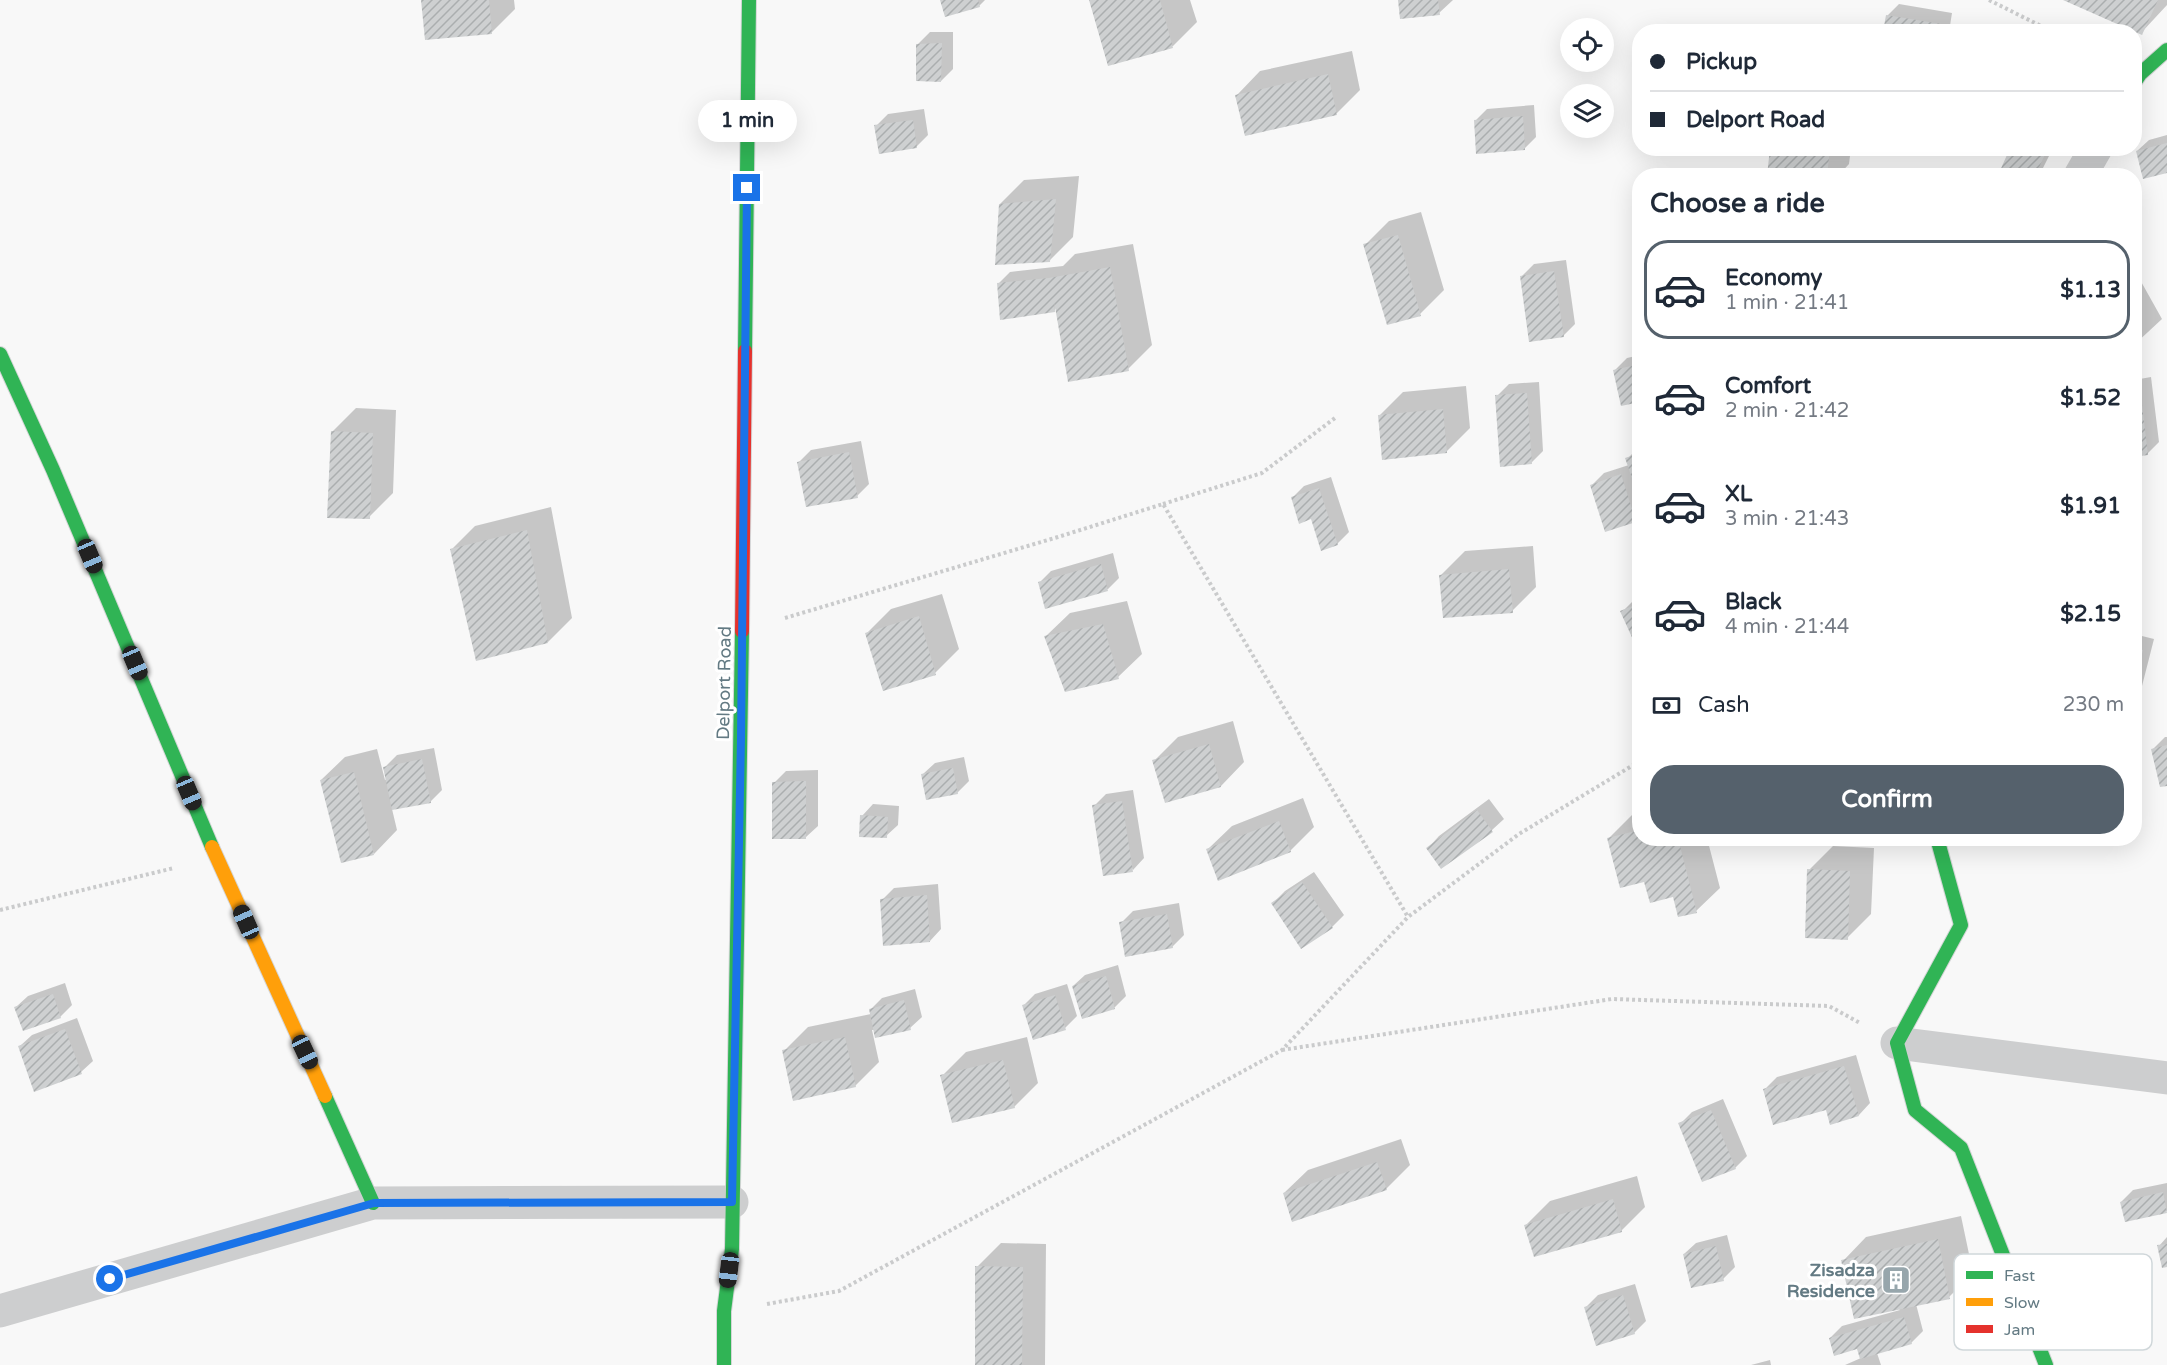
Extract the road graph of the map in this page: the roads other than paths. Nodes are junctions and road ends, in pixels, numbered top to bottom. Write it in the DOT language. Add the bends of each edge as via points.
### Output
graph roads {
  1 [pos="749,0"];
  2 [pos="2167,50"];
  3 [pos="2142,72"];
  4 [pos="0,354"];
  5 [pos="1939,846"];
  6 [pos="1897,1043"];
  7 [pos="2167,1078"];
  8 [pos="732,1202"];
  9 [pos="374,1203"];
  10 [pos="2003,1254"];
  11 [pos="0,1311"];
  12 [pos="2040,1350"];
  13 [pos="724,1365"];
  14 [pos="2046,1365"];
  1 -- 8 [label="street, Delport Road"];
  2 -- 3 [label="street"];
  4 -- 9 [label="street" via="58,481 216,857"];
  5 -- 6 [label="street" via="1961,925"];
  6 -- 7 [label="street"];
  6 -- 10 [label="street" via="1915,1110 1961,1148"];
  8 -- 9 [label="street"];
  8 -- 13 [label="street, Delport Road"];
  9 -- 11 [label="street"];
  12 -- 14 [label="street"];
}
